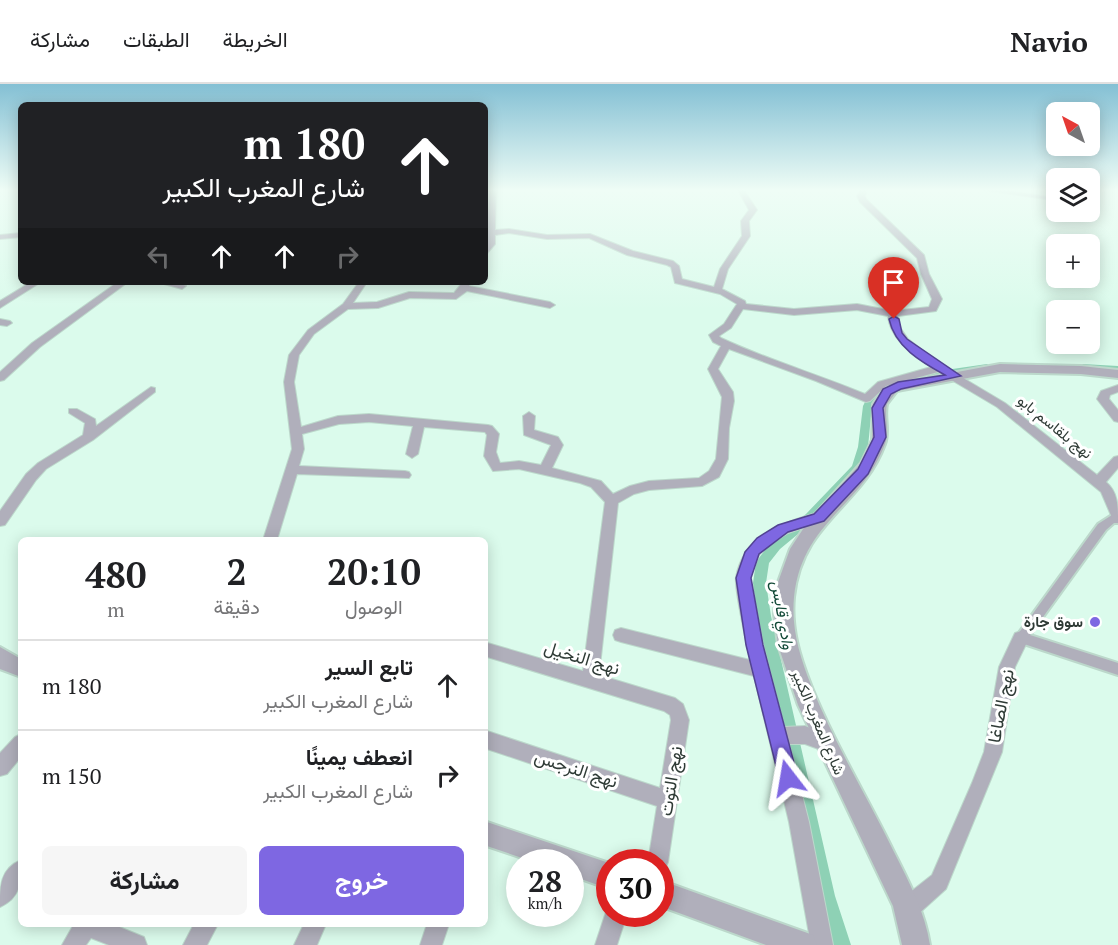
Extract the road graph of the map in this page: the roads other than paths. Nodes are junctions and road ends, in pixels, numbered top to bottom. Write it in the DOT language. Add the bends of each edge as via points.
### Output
graph roads {
  1 [pos="746,230"];
  2 [pos="893,230"];
  3 [pos="491,233"];
  4 [pos="18,235"];
  5 [pos="0,237"];
  6 [pos="488,249"];
  7 [pos="32,285"];
  8 [pos="120,285"];
  9 [pos="177,285"];
  10 [pos="361,285"];
  11 [pos="465,285"];
  12 [pos="182,286"];
  13 [pos="717,290"];
  14 [pos="0,305"];
  15 [pos="550,305"];
  16 [pos="346,306"];
  17 [pos="742,306"];
  18 [pos="893,314"];
  19 [pos="726,346"];
  20 [pos="947,372"];
  21 [pos="1118,374"];
  22 [pos="0,378"];
  23 [pos="1118,388"];
  24 [pos="151,390"];
  25 [pos="73,411"];
  26 [pos="529,416"];
  27 [pos="1118,418"];
  28 [pos="419,424"];
  29 [pos="296,432"];
  30 [pos="89,437"];
  31 [pos="412,454"];
  32 [pos="1118,460"];
  33 [pos="293,470"];
  34 [pos="545,470"];
  35 [pos="405,475"];
  36 [pos="1098,483"];
  37 [pos="612,501"];
  38 [pos="819,517"];
  39 [pos="1118,518"];
  40 [pos="0,521"];
  41 [pos="271,537"];
  42 [pos="1067,574"];
  43 [pos="1079,580"];
  44 [pos="621,635"];
  45 [pos="1021,638"];
  46 [pos="488,650"];
  47 [pos="0,656"];
  48 [pos="18,667"];
  49 [pos="1118,669"];
  50 [pos="762,670"];
  51 [pos="590,681"];
  52 [pos="669,704"];
  53 [pos="778,736"];
  54 [pos="488,740"];
  55 [pos="824,742"];
  56 [pos="18,746"];
  57 [pos="0,767"];
  58 [pos="668,800"];
  59 [pos="488,834"];
  60 [pos="660,849"];
  61 [pos="596,872"];
  62 [pos="18,874"];
  63 [pos="0,896"];
  64 [pos="674,898"];
  65 [pos="907,909"];
  66 [pos="85,927"];
  67 [pos="94,927"];
  68 [pos="205,927"];
  69 [pos="314,927"];
  70 [pos="437,927"];
  71 [pos="612,927"];
  72 [pos="73,945"];
  73 [pos="136,945"];
  74 [pos="194,945"];
  75 [pos="305,945"];
  76 [pos="431,945"];
  77 [pos="606,945"];
  78 [pos="803,945"];
  79 [pos="822,945"];
  80 [pos="916,945"];
  1 -- 13 [label="street"];
  2 -- 18 [label="street" via="921,257 937,299 933,309"];
  3 -- 6 [label="street"];
  3 -- 13 [label="street" via="596,237 621,250 670,262 677,269 676,279 683,284"];
  4 -- 5 [label="street"];
  7 -- 14 [label="street"];
  8 -- 22 [label="street" via="36,345"];
  9 -- 12 [label="street"];
  10 -- 16 [label="street"];
  11 -- 15 [label="street"];
  11 -- 16 [label="street" via="456,296 409,295 378,305"];
  13 -- 17 [label="street" via="740,300"];
  16 -- 29 [label="street" via="311,332 294,355 289,382"];
  17 -- 18 [label="street" via="794,312 856,307"];
  17 -- 19 [label="street" via="728,326 714,335"];
  18 -- 20 [label="street, نهج بلقاسم بابو" via="897,334"];
  19 -- 20 [label="street" via="866,399 882,384"];
  19 -- 37 [label="street" via="713,367 729,398 719,471 699,483 631,488"];
  20 -- 21 [label="street, شارع المغرب الكبير" via="1022,367"];
  20 -- 36 [label="street, نهج بلقاسم بابو" via="1001,405"];
  20 -- 38 [label="street, شارع المغرب الكبير" via="898,386 883,395 877,417 880,437 872,457 855,482"];
  23 -- 27 [label="street" via="1105,393 1103,399"];
  24 -- 30 [label="street"];
  25 -- 30 [label="street" via="91,422"];
  26 -- 34 [label="street" via="528,432 554,440 557,445"];
  28 -- 29 [label="street" via="387,419 350,420"];
  28 -- 31 [label="street"];
  28 -- 34 [label="street" via="488,429 493,434 488,453 493,466"];
  29 -- 33 [label="street" via="298,449"];
  30 -- 40 [label="street" via="42,466"];
  32 -- 36 [label="street"];
  33 -- 35 [label="street"];
  33 -- 41 [label="street"];
  34 -- 37 [label="street" via="596,484"];
  36 -- 39 [label="street, نهج بلقاسم بابو" via="1112,497"];
  37 -- 51 [label="street"];
  38 -- 50 [label="street" via="771,536 753,552 748,563 743,578 745,598"];
  38 -- 55 [label="street, شارع المغرب الكبير" via="792,564 784,599 784,625 790,656"];
  39 -- 42 [label="street, نهج الصاغا" via="1102,527"];
  42 -- 43 [label="street"];
  42 -- 45 [label="street, نهج الصاغا"];
  44 -- 50 [label="street"];
  45 -- 49 [label="street"];
  45 -- 65 [label="street, نهج الصاغا" via="1007,667 993,752 980,786 939,882"];
  46 -- 51 [label="street, نهج النخيل"];
  47 -- 48 [label="street"];
  50 -- 53 [label="street"];
  51 -- 52 [label="street, نهج النخيل"];
  52 -- 58 [label="street, نهج التوت" via="677,710 680,720"];
  53 -- 55 [label="street" via="805,735"];
  53 -- 79 [label="street"];
  54 -- 58 [label="street, نهج النرجس"];
  55 -- 65 [label="street, شارع المغرب الكبير" via="870,827"];
  56 -- 57 [label="street"];
  58 -- 60 [label="street, نهج التوت"];
  59 -- 61 [label="street"];
  62 -- 63 [label="street"];
  64 -- 78 [label="street"];
  65 -- 80 [label="street, شارع المغرب الكبير"];
  66 -- 72 [label="street"];
  67 -- 73 [label="street"];
  68 -- 74 [label="street"];
  69 -- 75 [label="street"];
  70 -- 76 [label="street"];
  71 -- 77 [label="street"];
}
